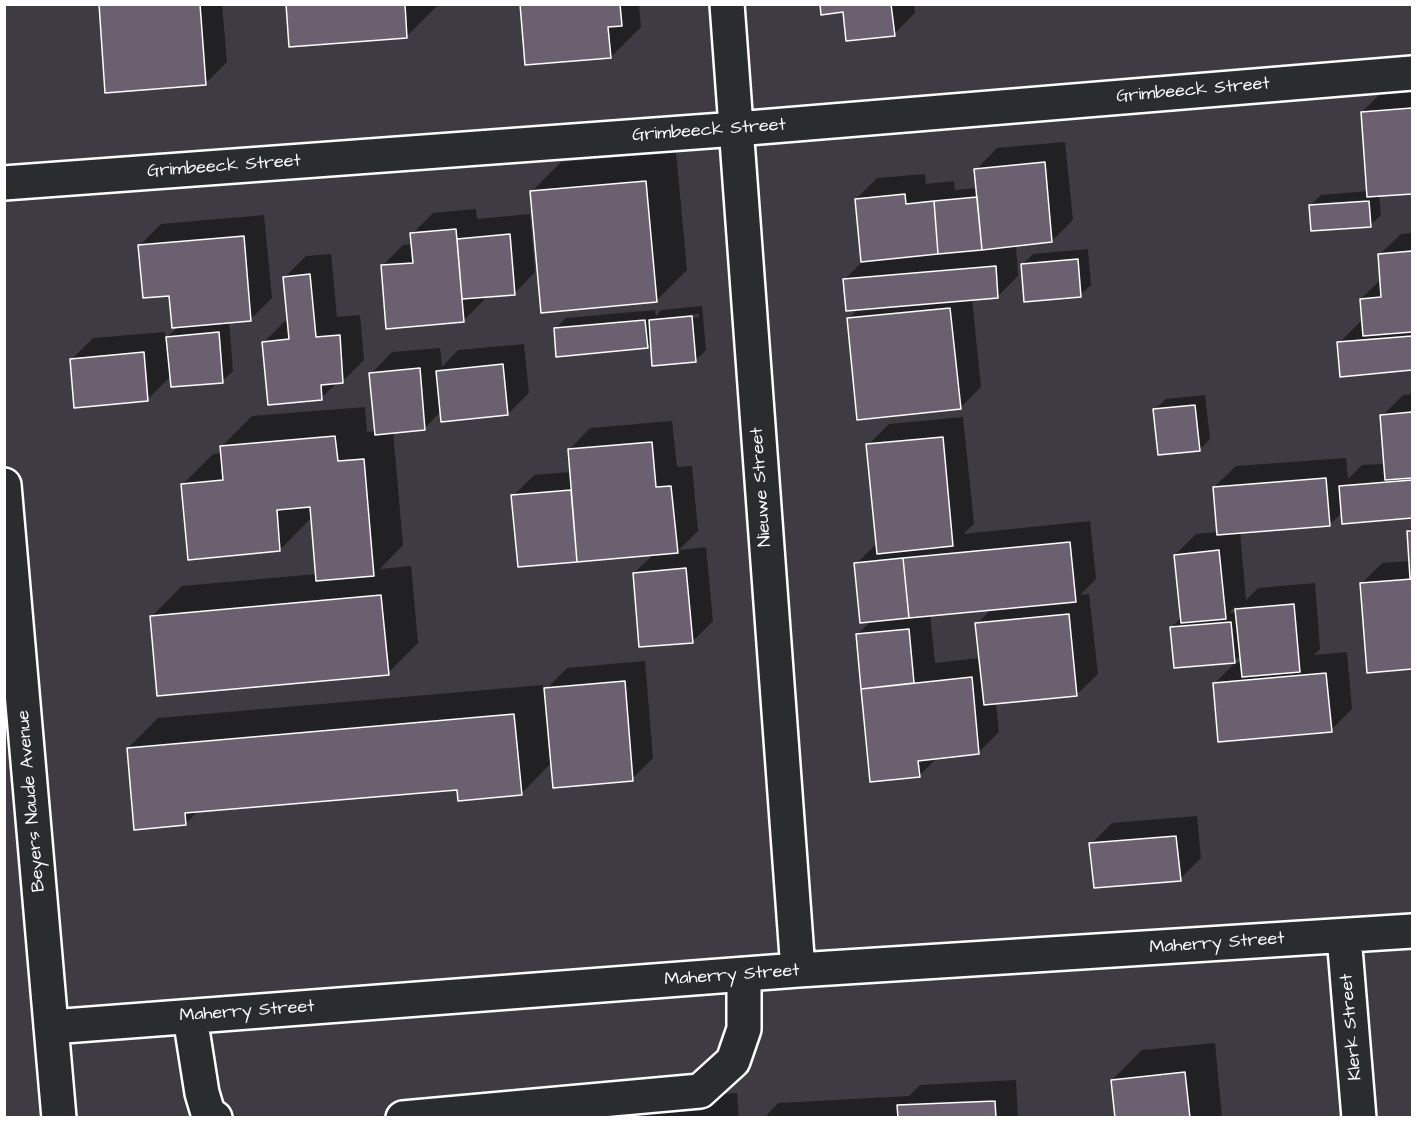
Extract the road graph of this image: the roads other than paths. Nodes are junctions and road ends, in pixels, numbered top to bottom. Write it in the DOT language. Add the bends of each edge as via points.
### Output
graph roads {
  1 [pos="727,4"];
  2 [pos="1413,73"];
  3 [pos="736,129"];
  4 [pos="4,183"];
  5 [pos="4,485"];
  6 [pos="1413,931"];
  7 [pos="1344,936"];
  8 [pos="798,970"];
  9 [pos="744,975"];
  10 [pos="190,1017"];
  11 [pos="51,1027"];
  12 [pos="59,1118"];
  13 [pos="215,1118"];
  14 [pos="403,1118"];
  15 [pos="1359,1118"];
  1 -- 3 [label="street, Nieuwe Street"];
  2 -- 3 [label="street, Grimbeeck Street"];
  3 -- 4 [label="street, Grimbeeck Street"];
  3 -- 8 [label="street, Nieuwe Street"];
  5 -- 11 [label="street, Beyers Naude Avenue"];
  6 -- 7 [label="street, Maherry Street"];
  7 -- 8 [label="street, Maherry Street"];
  7 -- 15 [label="street, Klerk Street"];
  8 -- 9 [label="street, Maherry Street"];
  9 -- 10 [label="street, Maherry Street"];
  9 -- 14 [label="street" via="744,1029 733,1060 700,1091"];
  10 -- 11 [label="street, Maherry Street"];
  10 -- 13 [label="street" via="202,1093 208,1113"];
  11 -- 12 [label="street, Beyers Naude Avenue"];
}
